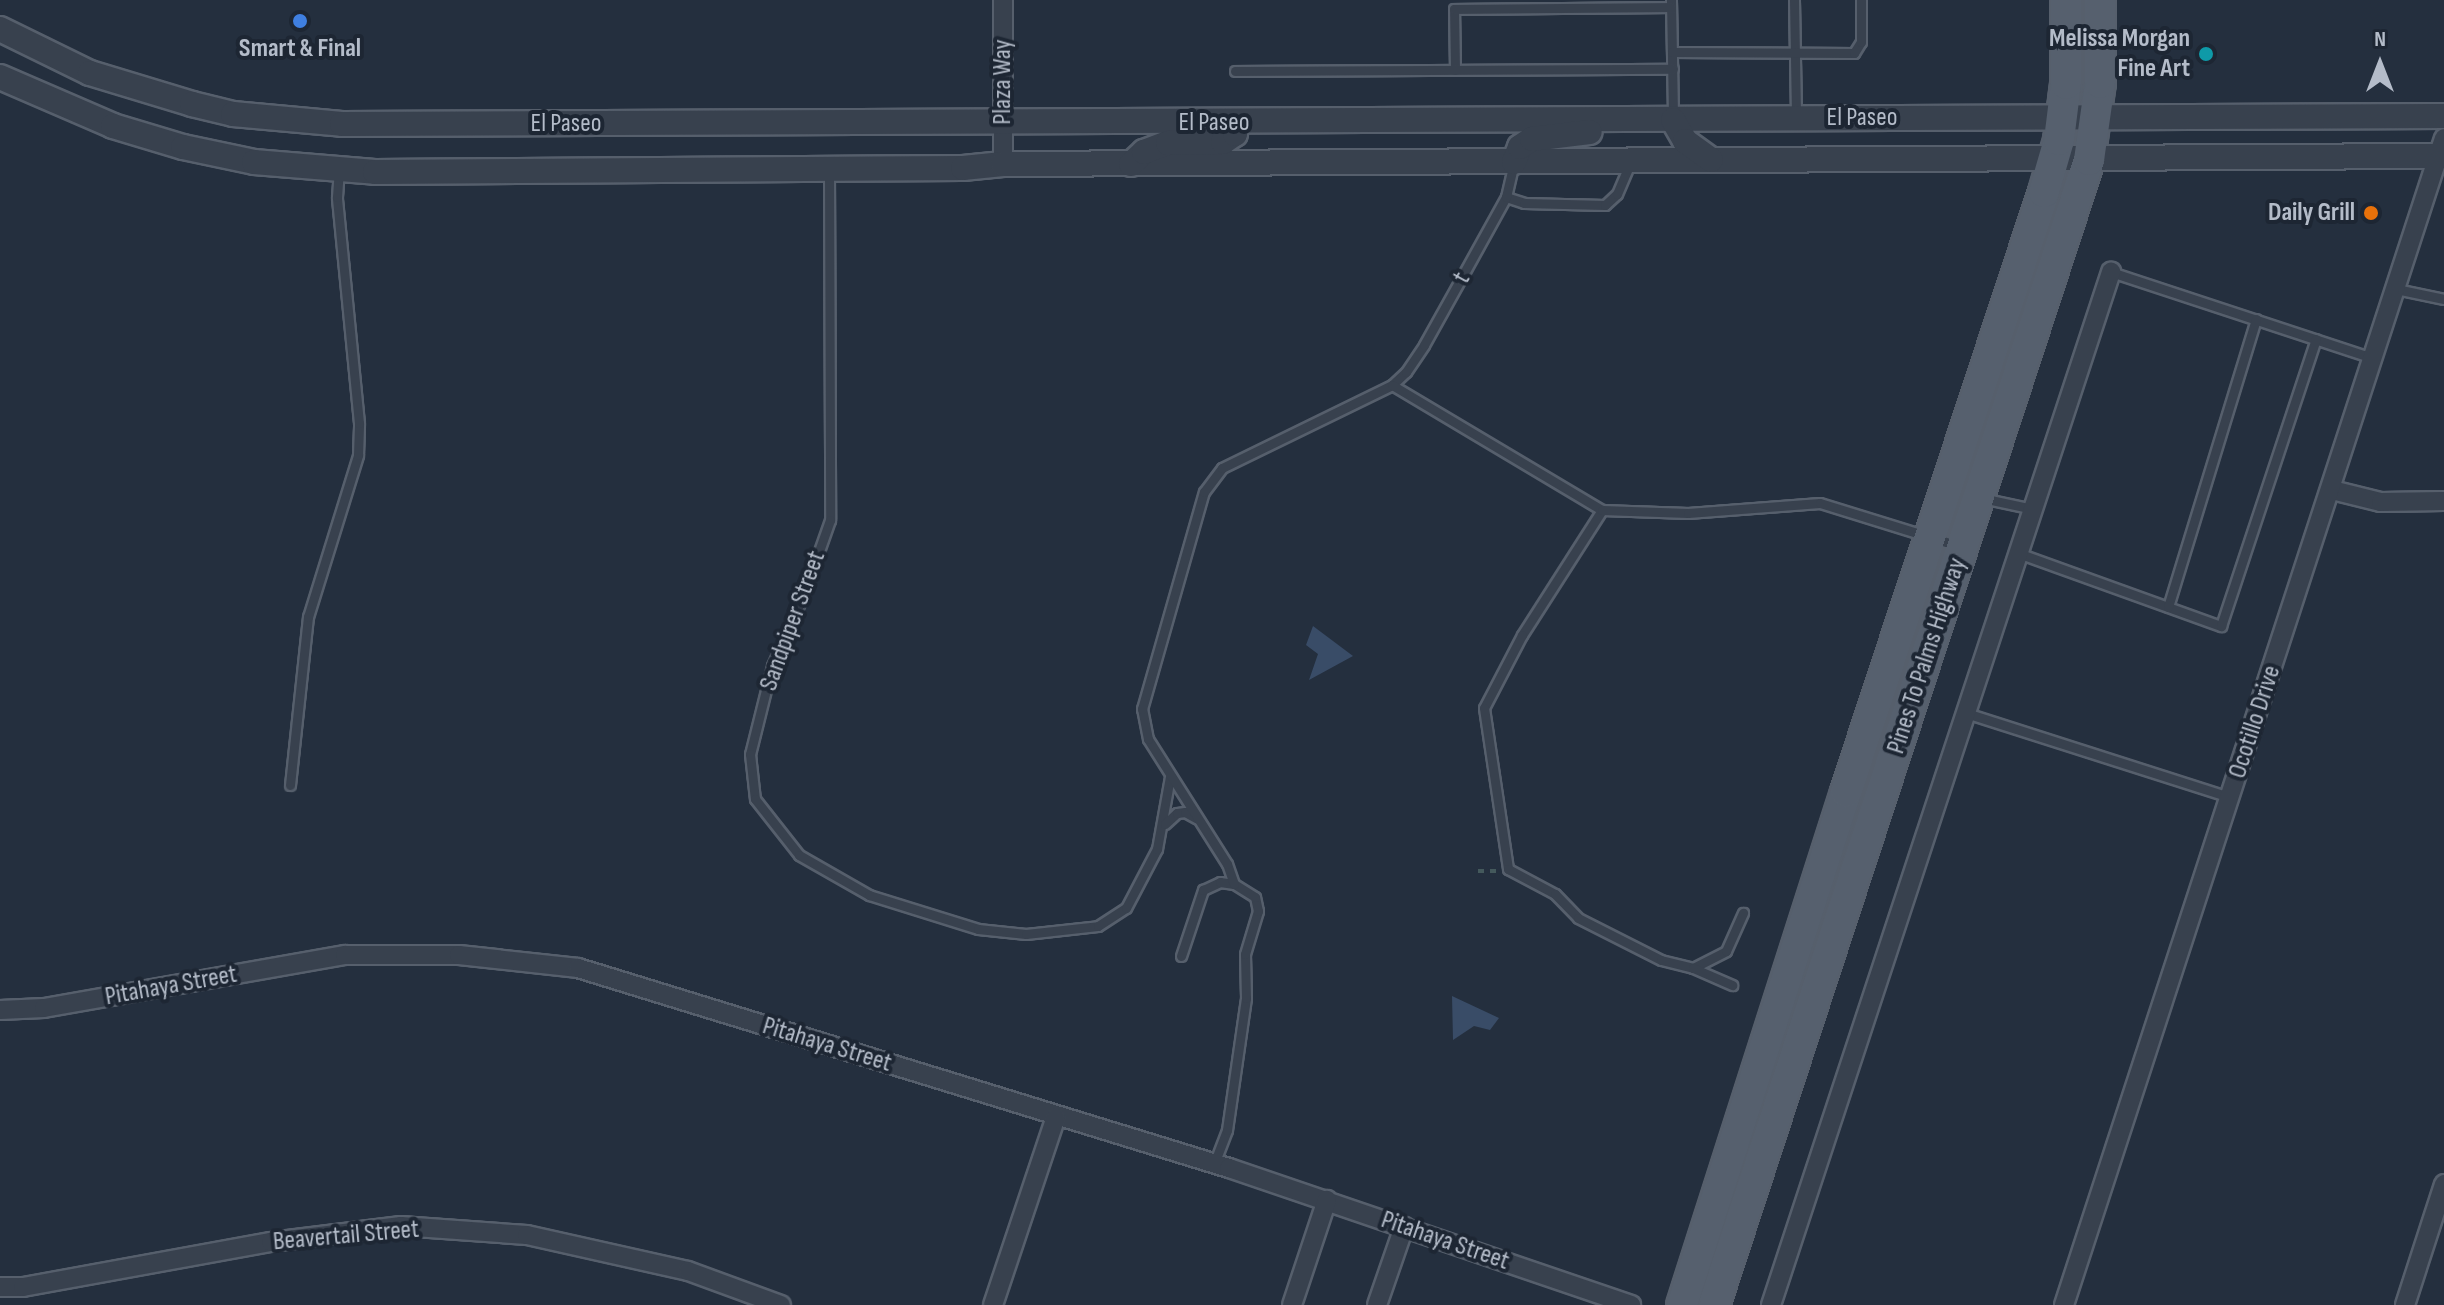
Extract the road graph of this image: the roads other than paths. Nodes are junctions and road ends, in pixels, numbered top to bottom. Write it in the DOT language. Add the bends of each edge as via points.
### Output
graph roads {
  1 [pos="1003,0"];
  2 [pos="1794,0"];
  3 [pos="1861,0"];
  4 [pos="2066,0"];
  5 [pos="2100,0"];
  6 [pos="1671,4"];
  7 [pos="0,29"];
  8 [pos="1672,52"];
  9 [pos="1795,54"];
  10 [pos="1673,69"];
  11 [pos="1455,70"];
  12 [pos="1235,71"];
  13 [pos="0,77"];
  14 [pos="2444,116"];
  15 [pos="1796,119"];
  16 [pos="1668,120"];
  17 [pos="2095,120"];
  18 [pos="1236,122"];
  19 [pos="1004,124"];
  20 [pos="2058,139"];
  21 [pos="2442,150"];
  22 [pos="1631,160"];
  23 [pos="1711,160"];
  24 [pos="2089,160"];
  25 [pos="1514,162"];
  26 [pos="1003,164"];
  27 [pos="1131,164"];
  28 [pos="829,169"];
  29 [pos="339,171"];
  30 [pos="1506,197"];
  31 [pos="2111,272"];
  32 [pos="2396,289"];
  33 [pos="2444,299"];
  34 [pos="2256,319"];
  35 [pos="2316,339"];
  36 [pos="2374,358"];
  37 [pos="1392,385"];
  38 [pos="2332,490"];
  39 [pos="1979,497"];
  40 [pos="2444,501"];
  41 [pos="2033,509"];
  42 [pos="1602,510"];
  43 [pos="1931,536"];
  44 [pos="1963,547"];
  45 [pos="2018,553"];
  46 [pos="2168,607"];
  47 [pos="1966,713"];
  48 [pos="1170,776"];
  49 [pos="290,785"];
  50 [pos="2231,797"];
  51 [pos="1199,820"];
  52 [pos="1163,827"];
  53 [pos="1234,884"];
  54 [pos="1743,913"];
  55 [pos="1181,956"];
  56 [pos="1693,968"];
  57 [pos="1732,985"];
  58 [pos="0,1010"];
  59 [pos="1056,1117"];
  60 [pos="1214,1164"];
  61 [pos="2444,1184"];
  62 [pos="1327,1200"];
  63 [pos="1404,1227"];
  64 [pos="0,1287"];
  65 [pos="781,1305"];
  66 [pos="993,1305"];
  67 [pos="1292,1305"];
  68 [pos="1377,1305"];
  69 [pos="1631,1305"];
  70 [pos="1682,1305"];
  71 [pos="1714,1305"];
  72 [pos="1771,1305"];
  73 [pos="2064,1305"];
  74 [pos="2405,1305"];
  1 -- 19 [label="street, Plaza Way"];
  2 -- 9 [label="lane"];
  3 -- 9 [label="lane" via="1858,50"];
  4 -- 20 [label="main road, Pines To Palms Highway" via="2068,48"];
  5 -- 17 [label="main road, Pines To Palms Highway"];
  6 -- 8 [label="lane"];
  6 -- 11 [label="lane" via="1454,9"];
  7 -- 19 [label="street, El Paseo" via="90,73 220,111 286,121"];
  8 -- 9 [label="lane"];
  8 -- 10 [label="lane"];
  9 -- 15 [label="lane"];
  10 -- 11 [label="lane"];
  10 -- 16 [label="lane"];
  11 -- 12 [label="lane"];
  13 -- 29 [label="street, El Paseo" via="113,126 183,147 254,162"];
  14 -- 17 [label="street"];
  15 -- 16 [label="street, El Paseo"];
  15 -- 20 [label="street, El Paseo"];
  16 -- 18 [label="street, El Paseo"];
  16 -- 23 [label="street"];
  16 -- 25 [label="street" via="1642,128 1532,139 1520,147"];
  17 -- 20 [label="street" via="2085,130"];
  17 -- 24 [label="main road, Pines To Palms Highway"];
  18 -- 19 [label="street, El Paseo"];
  18 -- 27 [label="street" via="1235,134 1223,142 1168,143 1144,152"];
  19 -- 26 [label="street, Plaza Way"];
  20 -- 23 [label="street, El Paseo" via="1847,143 1780,159"];
  20 -- 24 [label="street, El Paseo"];
  20 -- 43 [label="main road, Pines To Palms Highway"];
  21 -- 24 [label="street, El Paseo"];
  21 -- 32 [label="street, Ocotillo Drive"];
  22 -- 23 [label="street, El Paseo"];
  22 -- 25 [label="street, El Paseo"];
  22 -- 30 [label="lane" via="1617,194 1605,205 1524,203"];
  24 -- 39 [label="main road, Pines To Palms Highway"];
  25 -- 27 [label="street, El Paseo"];
  25 -- 30 [label="lane, t"];
  26 -- 27 [label="street, El Paseo"];
  26 -- 28 [label="street, El Paseo"];
  28 -- 29 [label="street, El Paseo"];
  28 -- 52 [label="lane, Sandpiper Street" via="830,520 772,666 750,754 755,799 799,855 869,895 978,929 1026,934 1098,926 1112,919 1126,908"];
  29 -- 49 [label="lane" via="358,455 308,617"];
  30 -- 37 [label="lane, t" via="1424,345"];
  31 -- 34 [label="lane"];
  31 -- 41 [label="street"];
  32 -- 33 [label="lane"];
  32 -- 36 [label="street, Ocotillo Drive"];
  34 -- 35 [label="lane"];
  34 -- 46 [label="lane"];
  35 -- 36 [label="lane"];
  35 -- 46 [label="lane" via="2221,626"];
  36 -- 38 [label="street, Ocotillo Drive"];
  37 -- 42 [label="lane"];
  37 -- 48 [label="lane" via="1230,463 1208,485 1142,709 1148,739"];
  38 -- 40 [label="street" via="2381,502"];
  38 -- 50 [label="street, Ocotillo Drive"];
  39 -- 41 [label="lane"];
  39 -- 44 [label="main road, Pines To Palms Highway"];
  41 -- 45 [label="street"];
  42 -- 43 [label="lane" via="1688,513 1820,503"];
  42 -- 56 [label="lane" via="1522,635 1485,705 1508,869 1555,894 1578,918 1661,960"];
  43 -- 44 [label="lane"];
  43 -- 70 [label="main road, Pines To Palms Highway"];
  44 -- 71 [label="main road, Pines To Palms Highway"];
  45 -- 46 [label="lane"];
  45 -- 47 [label="street"];
  47 -- 50 [label="lane"];
  47 -- 72 [label="street"];
  48 -- 51 [label="lane"];
  48 -- 52 [label="lane, Sandpiper Street"];
  50 -- 73 [label="street, Ocotillo Drive"];
  51 -- 52 [label="lane" via="1177,813"];
  51 -- 53 [label="lane" via="1233,873"];
  53 -- 55 [label="lane" via="1220,882 1203,890"];
  53 -- 60 [label="lane" via="1255,897 1258,911 1245,954 1246,998 1227,1130"];
  54 -- 56 [label="lane" via="1726,951"];
  56 -- 57 [label="lane"];
  58 -- 59 [label="street, Pitahaya Street" via="44,1008 345,955 459,955 578,968"];
  59 -- 60 [label="street, Pitahaya Street"];
  59 -- 66 [label="street"];
  60 -- 62 [label="street, Pitahaya Street"];
  61 -- 74 [label="street"];
  62 -- 63 [label="street, Pitahaya Street"];
  62 -- 67 [label="street"];
  63 -- 68 [label="street"];
  63 -- 69 [label="street, Pitahaya Street"];
  64 -- 65 [label="street, Beavertail Street" via="401,1226 527,1235 688,1271"];
}
